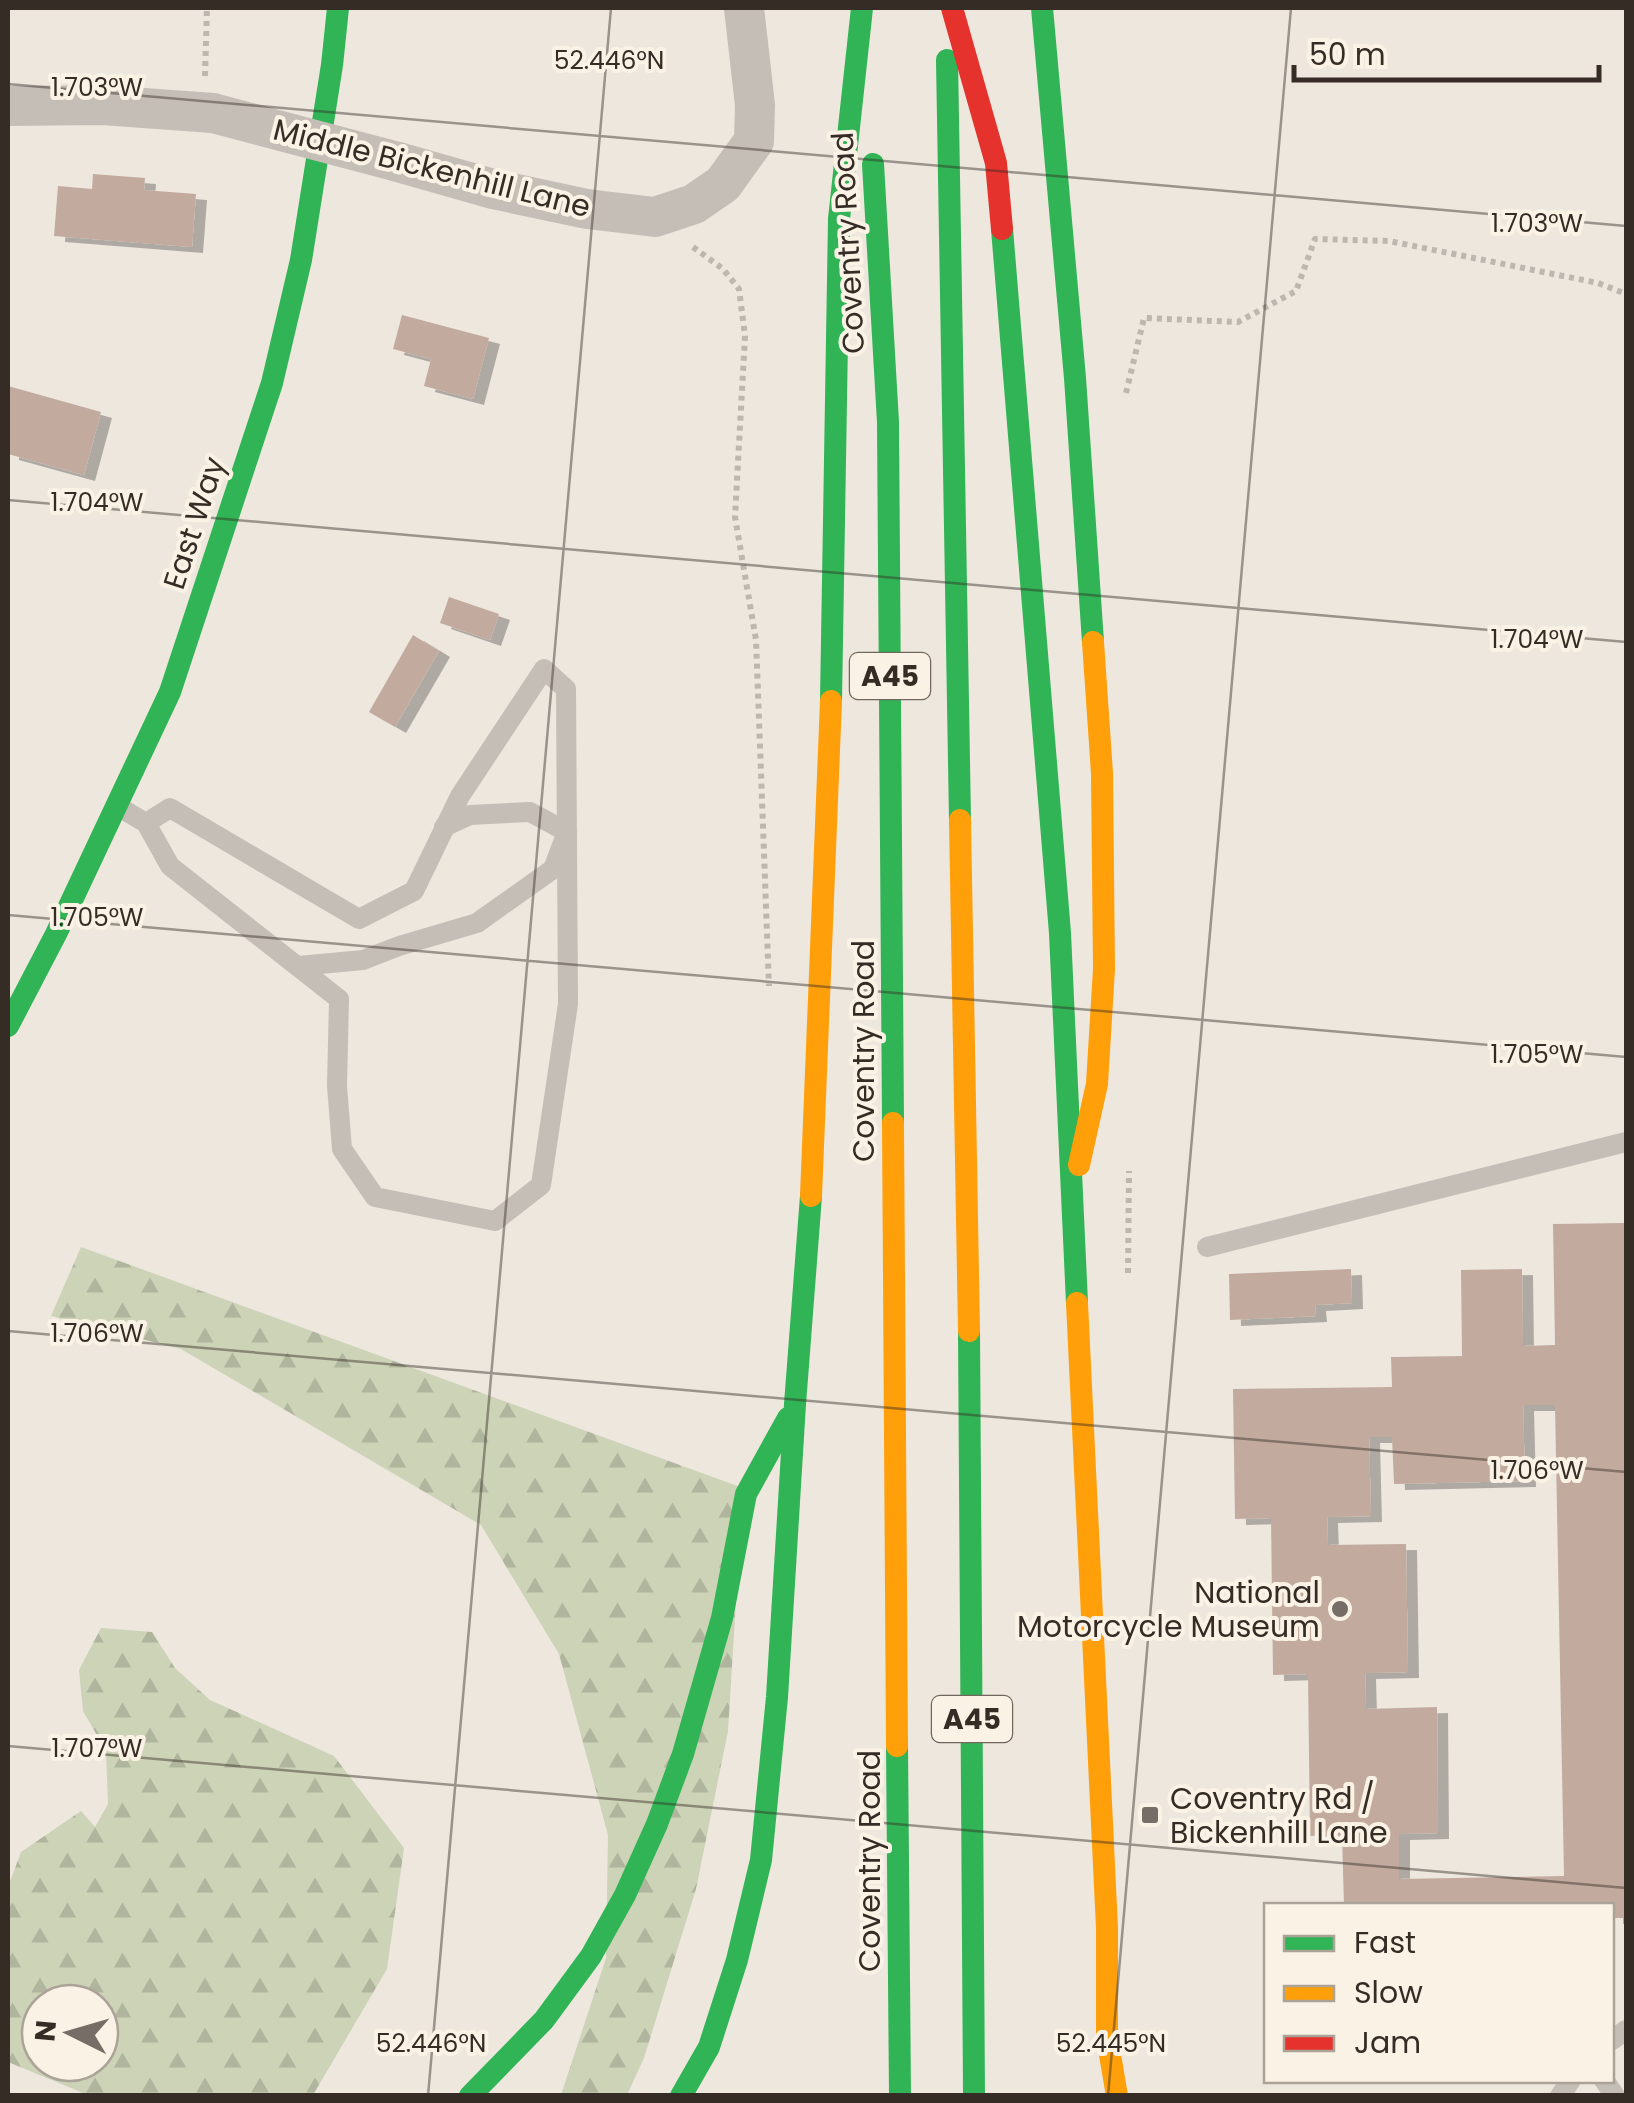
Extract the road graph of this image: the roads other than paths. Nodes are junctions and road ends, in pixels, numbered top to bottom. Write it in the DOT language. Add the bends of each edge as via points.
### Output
graph roads {
  1 [pos="338,8"];
  2 [pos="744,8"];
  3 [pos="863,8"];
  4 [pos="949,8"];
  5 [pos="1042,8"];
  6 [pos="8,106"];
  7 [pos="117,806"];
  8 [pos="146,823"];
  9 [pos="444,827"];
  10 [pos="568,832"];
  11 [pos="299,966"];
  12 [pos="8,1026"];
  13 [pos="1626,1142"];
  14 [pos="1073,1190"];
  15 [pos="1207,1246"];
  16 [pos="795,1404"];
  17 [pos="470,2096"];
  18 [pos="682,2096"];
  19 [pos="900,2096"];
  20 [pos="974,2096"];
  21 [pos="1117,2096"];
  1 -- 7 [label="main road, East Way" via="301,260 272,383 170,692"];
  2 -- 6 [label="street, Middle Bickenhill Lane, bridge" via="754,141 723,184 694,204 654,217 512,193 208,113"];
  3 -- 16 [label="main road" via="839,219 831,712 811,1206"];
  3 -- 19 [label="main road, Coventry Road / A45" via="888,422"];
  4 -- 14 [label="main road" via="996,164 1060,933"];
  4 -- 20 [label="main road, A45"];
  5 -- 14 [label="main road" via="1102,773 1098,1084"];
  7 -- 8 [label="lane"];
  7 -- 12 [label="main road, East Way"];
  8 -- 9 [label="lane" via="170,808 359,919 414,890"];
  8 -- 11 [label="lane" via="170,866"];
  9 -- 10 [label="lane" via="470,814 530,812"];
  9 -- 10 [label="lane" via="544,669 566,689"];
  10 -- 11 [label="lane" via="553,869 476,924 362,960"];
  10 -- 11 [label="lane" via="568,1004 541,1186 495,1221 375,1198 342,1149 340,999"];
  13 -- 15 [label="lane"];
  14 -- 21 [label="main road" via="1107,2037"];
  16 -- 17 [label="main road" via="746,1494 722,1618 682,1754 625,1895 544,2020"];
  16 -- 18 [label="main road" via="761,1860 709,2047"];
}
